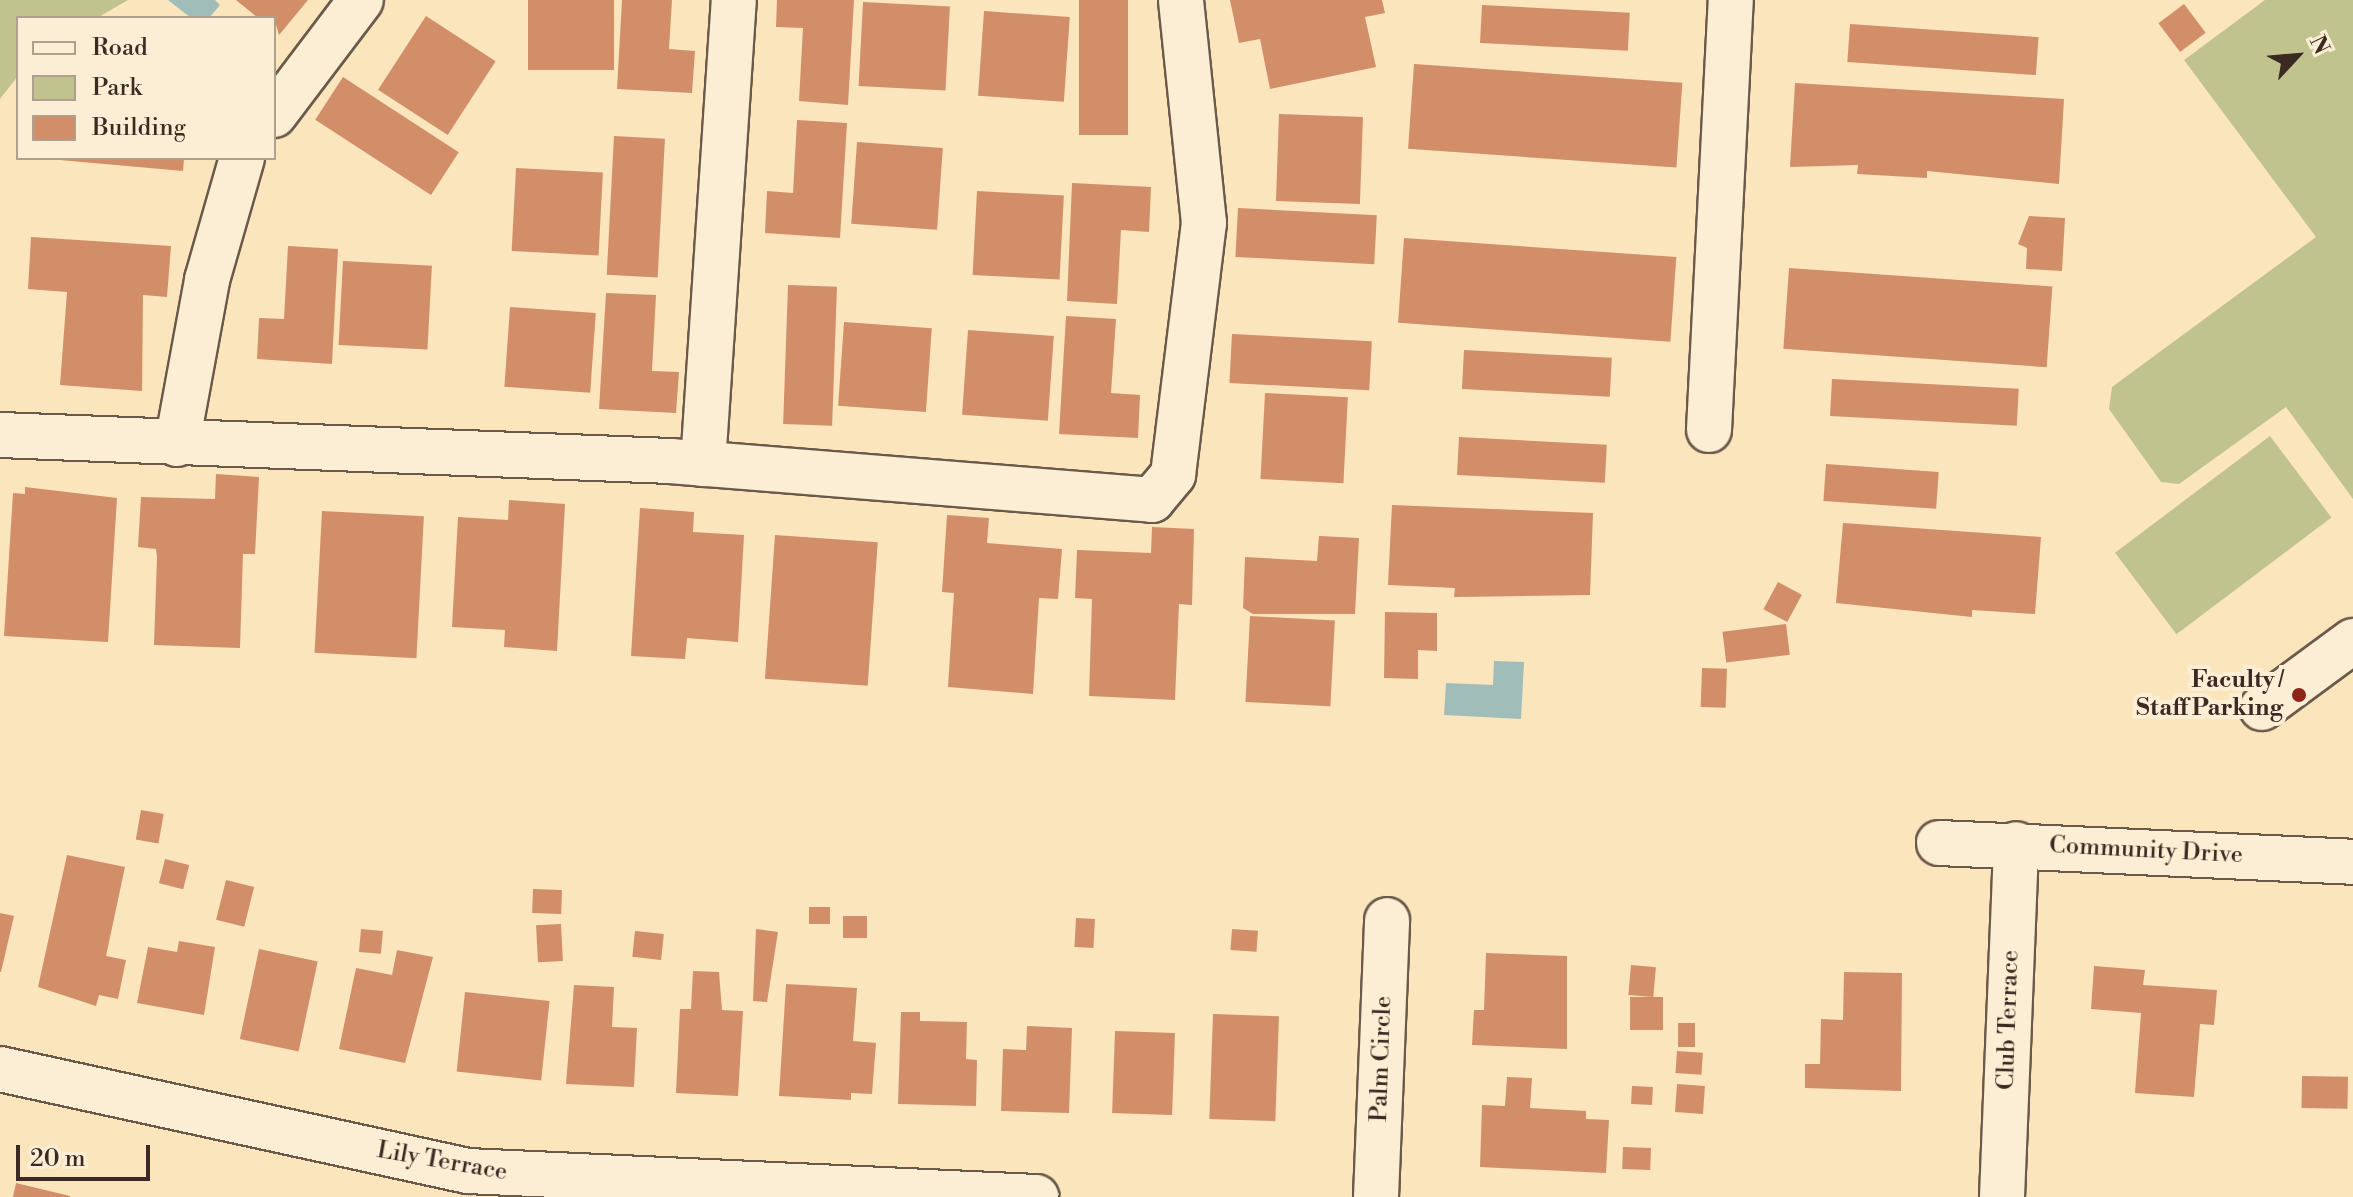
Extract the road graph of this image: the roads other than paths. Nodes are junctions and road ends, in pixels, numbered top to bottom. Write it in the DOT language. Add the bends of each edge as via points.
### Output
graph roads {
  1 [pos="361,0"];
  2 [pos="734,0"];
  3 [pos="1181,0"];
  4 [pos="1731,0"];
  5 [pos="276,112"];
  6 [pos="241,160"];
  7 [pos="1709,430"];
  8 [pos="0,435"];
  9 [pos="177,444"];
  10 [pos="703,464"];
  11 [pos="2353,641"];
  12 [pos="2262,708"];
  13 [pos="1939,843"];
  14 [pos="2016,844"];
  15 [pos="2353,862"];
  16 [pos="1387,920"];
  17 [pos="0,1069"];
  18 [pos="1036,1197"];
  19 [pos="1376,1197"];
  20 [pos="2002,1197"];
  1 -- 5 [label="street"];
  2 -- 10 [label="street"];
  3 -- 10 [label="street" via="1204,223 1173,475 1152,500"];
  4 -- 7 [label="street"];
  6 -- 9 [label="street" via="207,280"];
  8 -- 9 [label="street"];
  9 -- 10 [label="street"];
  11 -- 12 [label="street"];
  13 -- 14 [label="street, Community Drive"];
  14 -- 15 [label="street, Community Drive"];
  14 -- 20 [label="street, Club Terrace"];
  16 -- 19 [label="street, Palm Circle"];
  17 -- 18 [label="street, Lily Terrace" via="468,1171"];
}
